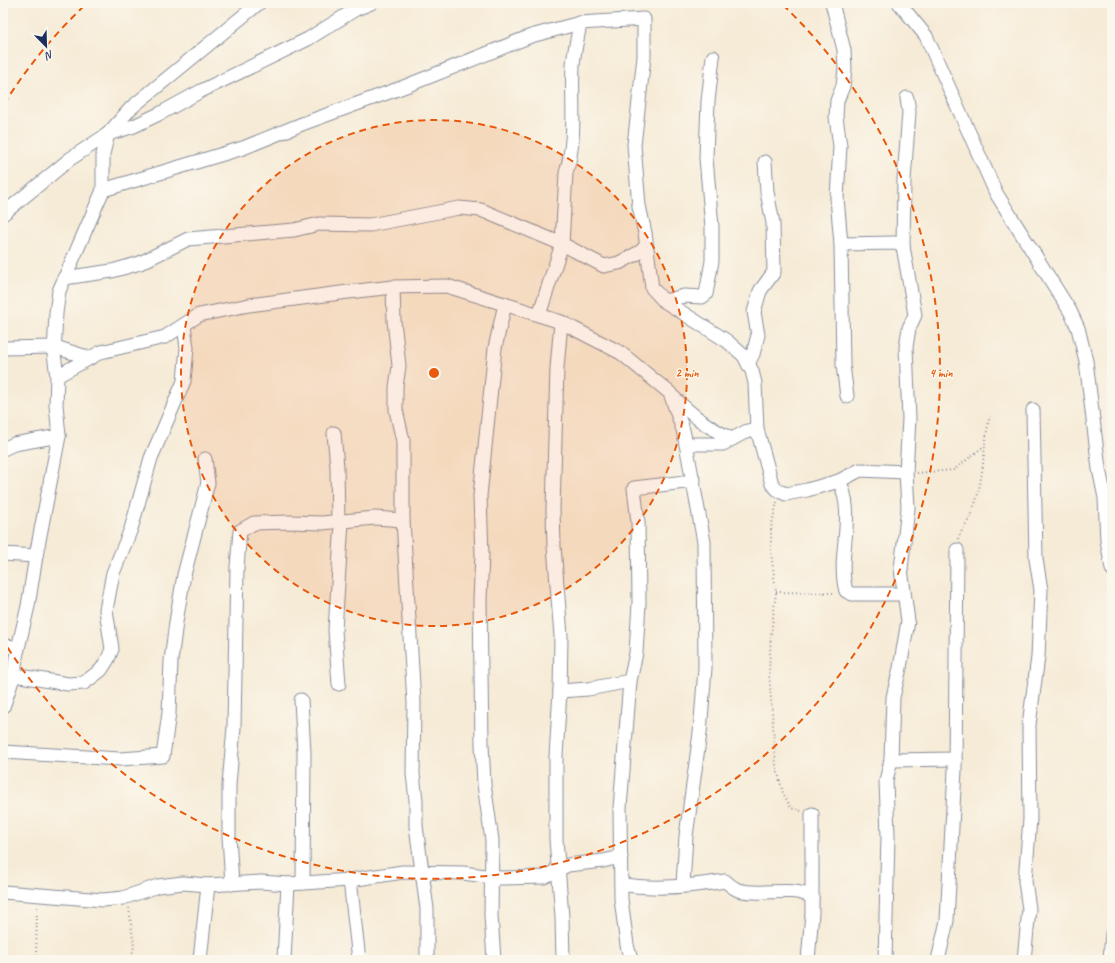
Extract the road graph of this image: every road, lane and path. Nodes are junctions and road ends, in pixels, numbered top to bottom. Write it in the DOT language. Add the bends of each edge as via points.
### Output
graph roads {
  1 [pos="259,3"];
  2 [pos="371,3"];
  3 [pos="832,3"];
  4 [pos="899,3"];
  5 [pos="580,23"];
  6 [pos="713,57"];
  7 [pos="907,98"];
  8 [pos="108,134"];
  9 [pos="765,162"];
  10 [pos="103,190"];
  11 [pos="3,214"];
  12 [pos="562,244"];
  13 [pos="841,244"];
  14 [pos="646,246"];
  15 [pos="903,246"];
  16 [pos="64,278"];
  17 [pos="393,287"];
  18 [pos="664,301"];
  19 [pos="505,304"];
  20 [pos="539,315"];
  21 [pos="562,322"];
  22 [pos="184,325"];
  23 [pos="55,346"];
  24 [pos="3,348"];
  25 [pos="90,358"];
  26 [pos="748,364"];
  27 [pos="57,376"];
  28 [pos="670,393"];
  29 [pos="847,396"];
  30 [pos="1033,410"];
  31 [pos="990,416"];
  32 [pos="695,418"];
  33 [pos="757,429"];
  34 [pos="683,430"];
  35 [pos="334,433"];
  36 [pos="60,436"];
  37 [pos="732,439"];
  38 [pos="686,444"];
  39 [pos="985,445"];
  40 [pos="3,449"];
  41 [pos="204,459"];
  42 [pos="906,472"];
  43 [pos="694,481"];
  44 [pos="839,481"];
  45 [pos="778,491"];
  46 [pos="403,520"];
  47 [pos="340,522"];
  48 [pos="957,550"];
  49 [pos="3,554"];
  50 [pos="36,556"];
  51 [pos="1112,569"];
  52 [pos="846,591"];
  53 [pos="776,592"];
  54 [pos="903,594"];
  55 [pos="3,645"];
  56 [pos="18,648"];
  57 [pos="14,675"];
  58 [pos="630,681"];
  59 [pos="339,684"];
  60 [pos="560,691"];
  61 [pos="301,700"];
  62 [pos="3,707"];
  63 [pos="3,752"];
  64 [pos="955,759"];
  65 [pos="891,760"];
  66 [pos="812,814"];
  67 [pos="622,857"];
  68 [pos="558,871"];
  69 [pos="421,874"];
  70 [pos="490,875"];
  71 [pos="350,880"];
  72 [pos="232,884"];
  73 [pos="288,884"];
  74 [pos="303,884"];
  75 [pos="621,884"];
  76 [pos="208,885"];
  77 [pos="682,885"];
  78 [pos="3,892"];
  79 [pos="36,896"];
  80 [pos="812,897"];
  81 [pos="123,898"];
  82 [pos="1112,934"];
  83 [pos="36,960"];
  84 [pos="131,960"];
  85 [pos="200,960"];
  86 [pos="284,960"];
  87 [pos="359,960"];
  88 [pos="427,960"];
  89 [pos="494,960"];
  90 [pos="563,960"];
  91 [pos="631,960"];
  92 [pos="808,960"];
  93 [pos="885,960"];
  94 [pos="938,960"];
  95 [pos="1024,960"];
  96 [pos="1110,960"];
  1 -- 8 [label="street" via="131,108"];
  2 -- 8 [label="street" via="356,9 308,39 161,113 134,126"];
  3 -- 13 [label="street" via="844,50 845,69 836,117 840,146 837,198"];
  4 -- 51 [label="street" via="926,36 996,193 1078,328 1086,361"];
  5 -- 10 [label="street" via="531,36 243,148"];
  5 -- 12 [label="street" via="573,64 574,124 566,173"];
  5 -- 14 [label="street" via="644,20 644,57 634,145 639,206"];
  6 -- 18 [label="street" via="706,158 712,261 706,294 702,297 684,296"];
  7 -- 15 [label="street" via="909,112"];
  8 -- 10 [label="street" via="104,154"];
  8 -- 11 [label="street" via="70,159"];
  9 -- 26 [label="street" via="773,223 774,272 760,291 754,312 758,336 754,354"];
  10 -- 16 [label="street"];
  12 -- 14 [label="street" via="604,266 619,263"];
  12 -- 16 [label="street" via="481,210 459,208 370,224 319,224 294,230 188,240 140,263 112,271"];
  12 -- 20 [label="street"];
  13 -- 15 [label="street" via="895,243"];
  13 -- 29 [label="street" via="843,365"];
  14 -- 18 [label="street" via="652,288"];
  15 -- 42 [label="street" via="915,314 909,328 906,347 909,419"];
  16 -- 23 [label="street" via="56,313"];
  17 -- 19 [label="street" via="447,286"];
  17 -- 22 [label="street" via="249,305 199,315"];
  17 -- 46 [label="street" via="399,366 396,410 404,440"];
  18 -- 26 [label="street" via="726,341 744,356"];
  19 -- 20 [label="street"];
  19 -- 70 [label="street" via="495,348 480,496 481,729 484,784 492,840"];
  20 -- 21 [label="street"];
  21 -- 28 [label="street" via="621,353"];
  21 -- 60 [label="street" via="557,368 553,510 561,636"];
  22 -- 25 [label="street" via="165,337 101,352"];
  22 -- 57 [label="street" via="187,348 184,382 151,458 131,529 113,573 106,610 112,649 108,659 101,670 84,683 68,684"];
  23 -- 24 [label="street"];
  23 -- 25 [label="street"];
  23 -- 27 [label="street"];
  25 -- 27 [label="street"];
  26 -- 33 [label="street" via="755,383"];
  27 -- 36 [label="street" via="56,405"];
  28 -- 32 [label="street"];
  28 -- 34 [label="street"];
  30 -- 95 [label="street" via="1036,560 1041,590 1038,657 1029,725 1030,819 1025,881 1028,909"];
  31 -- 39 [label="path"];
  32 -- 34 [label="street"];
  32 -- 37 [label="street"];
  33 -- 37 [label="street"];
  33 -- 45 [label="street" via="772,484"];
  34 -- 38 [label="street"];
  35 -- 47 [label="street"];
  36 -- 40 [label="street" via="14,444"];
  36 -- 50 [label="street"];
  37 -- 38 [label="street" via="722,444"];
  38 -- 43 [label="street"];
  39 -- 42 [label="path" via="954,470"];
  39 -- 48 [label="path" via="983,470 972,514 958,537"];
  41 -- 63 [label="street" via="208,483 184,575 176,622 171,661 170,713 163,756 120,760"];
  42 -- 44 [label="street" via="860,470"];
  42 -- 54 [label="street" via="908,508 901,570"];
  43 -- 58 [label="street" via="634,488 638,522 639,603 636,653"];
  43 -- 77 [label="street" via="704,542 705,668"];
  44 -- 45 [label="street" via="786,494"];
  44 -- 52 [label="street" via="845,492 847,509 842,569"];
  45 -- 53 [label="path" via="771,528"];
  46 -- 47 [label="street" via="375,518"];
  46 -- 69 [label="street" via="414,703 416,830"];
  47 -- 59 [label="street" via="335,630"];
  47 -- 72 [label="street" via="254,523 240,531 236,574 234,727 229,785"];
  48 -- 64 [label="street"];
  49 -- 50 [label="street"];
  50 -- 56 [label="street"];
  52 -- 53 [label="path"];
  52 -- 54 [label="street" via="852,594"];
  53 -- 66 [label="path" via="769,672 776,765 783,794 791,808"];
  54 -- 65 [label="street" via="908,621 893,697"];
  55 -- 56 [label="street"];
  56 -- 57 [label="street"];
  57 -- 62 [label="street"];
  58 -- 60 [label="street"];
  58 -- 67 [label="street" via="620,808"];
  60 -- 68 [label="street" via="556,756"];
  61 -- 74 [label="street" via="304,753"];
  64 -- 65 [label="street"];
  64 -- 94 [label="street" via="947,920"];
  65 -- 93 [label="street" via="886,781 888,836"];
  66 -- 80 [label="street"];
  67 -- 68 [label="street" via="568,866"];
  67 -- 75 [label="street"];
  68 -- 70 [label="street" via="544,877 500,878"];
  68 -- 90 [label="street"];
  69 -- 70 [label="street"];
  69 -- 71 [label="street" via="403,872"];
  69 -- 88 [label="street" via="426,909"];
  70 -- 89 [label="street"];
  71 -- 74 [label="street"];
  71 -- 87 [label="street"];
  72 -- 73 [label="street"];
  72 -- 76 [label="street"];
  73 -- 74 [label="street"];
  73 -- 86 [label="street"];
  75 -- 77 [label="street" via="640,888"];
  75 -- 91 [label="street" via="624,924"];
  76 -- 81 [label="street" via="184,883 158,886"];
  76 -- 85 [label="street"];
  77 -- 80 [label="street" via="725,882 737,890 802,892"];
  78 -- 79 [label="street"];
  79 -- 81 [label="street" via="103,900"];
  79 -- 83 [label="path"];
  80 -- 92 [label="street"];
  81 -- 84 [label="path" via="130,911 134,946"];
  82 -- 96 [label="street"];
}
